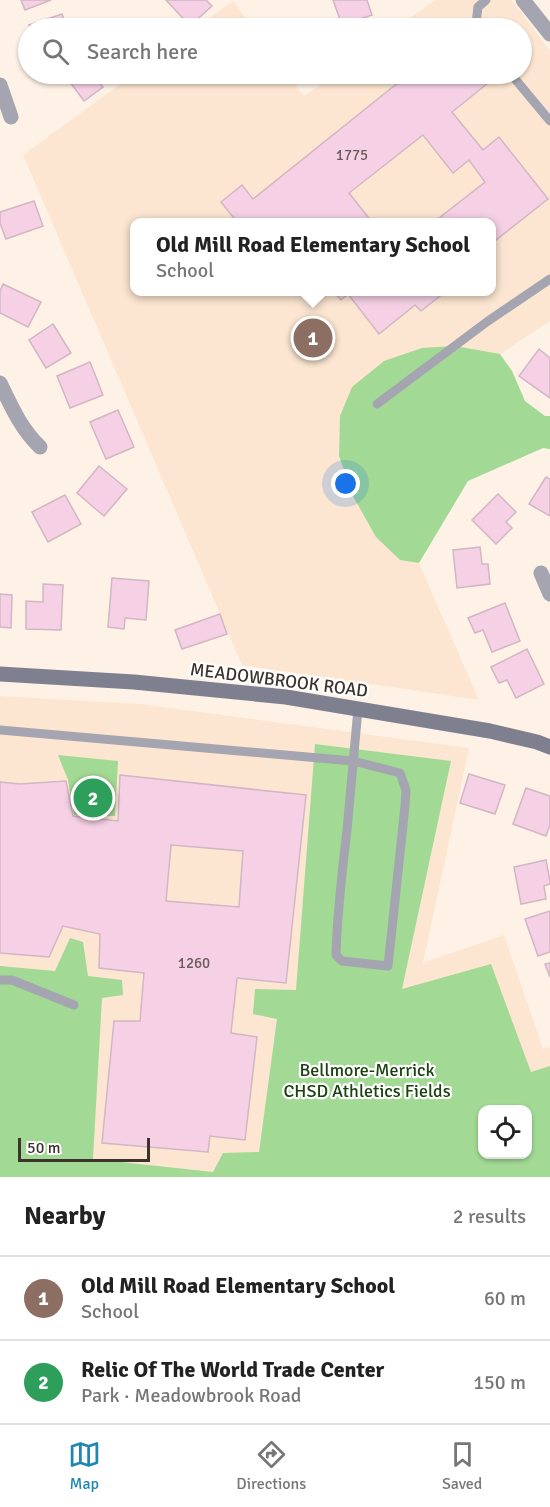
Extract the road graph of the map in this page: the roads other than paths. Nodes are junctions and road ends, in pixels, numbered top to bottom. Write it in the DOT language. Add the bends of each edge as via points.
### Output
graph roads {
  1 [pos="486,0"];
  2 [pos="523,0"];
  3 [pos="477,18"];
  4 [pos="550,34"];
  5 [pos="519,84"];
  6 [pos="0,85"];
  7 [pos="11,117"];
  8 [pos="550,122"];
  9 [pos="550,279"];
  10 [pos="0,382"];
  11 [pos="377,404"];
  12 [pos="40,447"];
  13 [pos="541,573"];
  14 [pos="550,594"];
  15 [pos="0,675"];
  16 [pos="358,709"];
  17 [pos="0,730"];
  18 [pos="550,747"];
  19 [pos="353,761"];
  20 [pos="0,980"];
  21 [pos="74,1005"];
  1 -- 3 [label="lane" via="478,7"];
  2 -- 4 [label="street"];
  5 -- 8 [label="lane"];
  6 -- 7 [label="street"];
  9 -- 11 [label="lane"];
  10 -- 12 [label="street" via="16,416"];
  13 -- 14 [label="street"];
  15 -- 16 [label="street, MEADOWBROOK ROAD" via="134,682"];
  16 -- 18 [label="street, MEADOWBROOK ROAD" via="490,731"];
  16 -- 19 [label="lane"];
  17 -- 19 [label="lane"];
  19 -- 19 [label="lane" via="336,955 342,961 388,966 406,790 400,773"];
  20 -- 21 [label="lane"];
}
